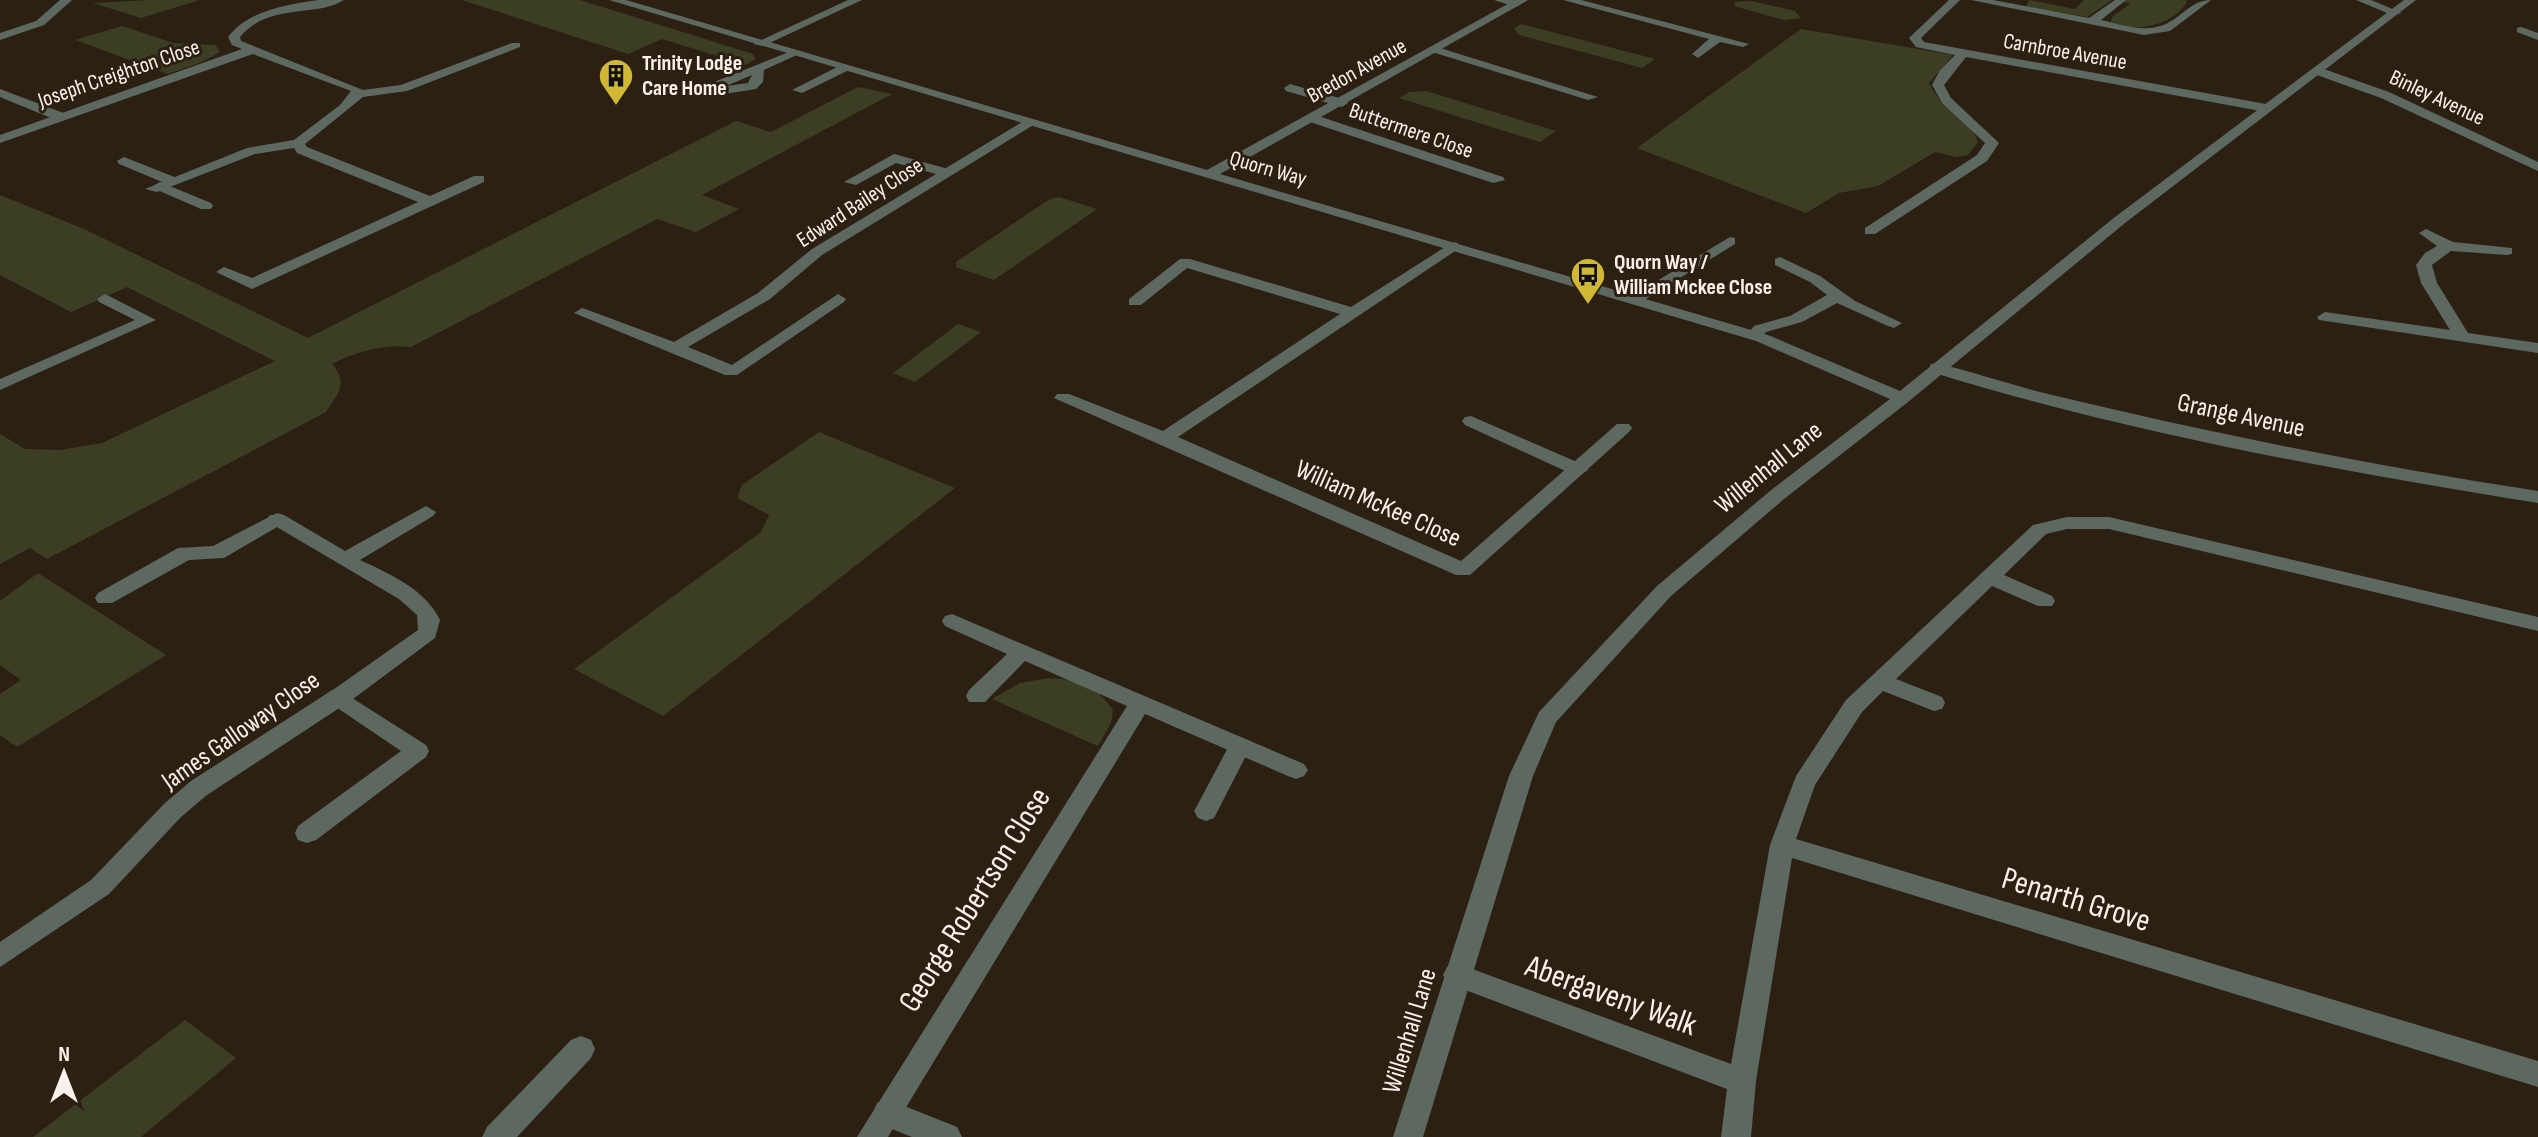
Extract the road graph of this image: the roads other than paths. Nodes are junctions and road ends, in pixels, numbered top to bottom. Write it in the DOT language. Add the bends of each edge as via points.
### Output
graph roads {
  1 [pos="67,0"];
  2 [pos="339,0"];
  3 [pos="614,0"];
  4 [pos="857,0"];
  5 [pos="1499,0"];
  6 [pos="1568,0"];
  7 [pos="1955,0"];
  8 [pos="1976,0"];
  9 [pos="2361,0"];
  10 [pos="2411,0"];
  11 [pos="2121,1"];
  12 [pos="2208,1"];
  13 [pos="1520,2"];
  14 [pos="2396,13"];
  15 [pos="2090,23"];
  16 [pos="2521,30"];
  17 [pos="0,37"];
  18 [pos="2538,37"];
  19 [pos="1718,38"];
  20 [pos="759,44"];
  21 [pos="1743,44"];
  22 [pos="516,45"];
  23 [pos="252,50"];
  24 [pos="1436,50"];
  25 [pos="793,54"];
  26 [pos="1698,54"];
  27 [pos="1962,54"];
  28 [pos="843,68"];
  29 [pos="758,71"];
  30 [pos="2318,71"];
  31 [pos="1290,88"];
  32 [pos="798,90"];
  33 [pos="0,93"];
  34 [pos="359,94"];
  35 [pos="1592,97"];
  36 [pos="1342,103"];
  37 [pos="2266,108"];
  38 [pos="61,117"];
  39 [pos="1312,118"];
  40 [pos="1029,124"];
  41 [pos="0,139"];
  42 [pos="298,143"];
  43 [pos="124,161"];
  44 [pos="2538,167"];
  45 [pos="947,173"];
  46 [pos="1209,175"];
  47 [pos="479,179"];
  48 [pos="1498,180"];
  49 [pos="851,182"];
  50 [pos="161,185"];
  51 [pos="429,201"];
  52 [pos="206,206"];
  53 [pos="1870,231"];
  54 [pos="2426,233"];
  55 [pos="1730,241"];
  56 [pos="1453,246"];
  57 [pos="2450,247"];
  58 [pos="2507,251"];
  59 [pos="1780,262"];
  60 [pos="224,272"];
  61 [pos="1836,297"];
  62 [pos="105,299"];
  63 [pos="838,299"];
  64 [pos="1635,299"];
  65 [pos="1135,302"];
  66 [pos="1350,312"];
  67 [pos="582,313"];
  68 [pos="2325,317"];
  69 [pos="1894,323"];
  70 [pos="1754,335"];
  71 [pos="2462,337"];
  72 [pos="675,348"];
  73 [pos="2538,348"];
  74 [pos="1937,368"];
  75 [pos="0,385"];
  76 [pos="1063,398"];
  77 [pos="1902,398"];
  78 [pos="1471,421"];
  79 [pos="1623,428"];
  80 [pos="1165,438"];
  81 [pos="1579,470"];
  82 [pos="2538,497"];
  83 [pos="426,512"];
  84 [pos="345,560"];
  85 [pos="1990,577"];
  86 [pos="105,598"];
  87 [pos="2045,601"];
  88 [pos="952,621"];
  89 [pos="2538,624"];
  90 [pos="1023,651"];
  91 [pos="1881,682"];
  92 [pos="977,696"];
  93 [pos="338,697"];
  94 [pos="1141,702"];
  95 [pos="1934,703"];
  96 [pos="1240,746"];
  97 [pos="1296,770"];
  98 [pos="1206,811"];
  99 [pos="307,833"];
  100 [pos="1782,845"];
  101 [pos="0,956"];
  102 [pos="1456,975"];
  103 [pos="581,1049"];
  104 [pos="2538,1074"];
  105 [pos="1742,1081"];
  106 [pos="880,1125"];
  107 [pos="497,1137"];
  108 [pos="947,1137"];
  109 [pos="1408,1137"];
  110 [pos="1736,1137"];
  1 -- 17 [label="street" via="40,23"];
  2 -- 23 [label="street, Joseph Creighton Close" via="280,11 250,23 234,37"];
  3 -- 20 [label="street, Quorn Way"];
  4 -- 20 [label="street"];
  5 -- 13 [label="street"];
  6 -- 19 [label="street"];
  7 -- 27 [label="street, Carnbroe Avenue" via="1915,38 1920,45"];
  8 -- 15 [label="street, Carnbroe Avenue"];
  9 -- 14 [label="street"];
  10 -- 14 [label="street, Willenhall Lane"];
  11 -- 15 [label="street"];
  12 -- 15 [label="street, Carnbroe Avenue" via="2166,29 2144,32"];
  13 -- 24 [label="street, Bredon Avenue"];
  14 -- 30 [label="street, Willenhall Lane"];
  16 -- 18 [label="street"];
  19 -- 21 [label="street"];
  19 -- 26 [label="street"];
  20 -- 25 [label="street, Quorn Way"];
  22 -- 34 [label="street" via="403,88"];
  23 -- 34 [label="street" via="342,82"];
  23 -- 38 [label="street, Joseph Creighton Close"];
  24 -- 35 [label="street"];
  24 -- 36 [label="street, Bredon Avenue"];
  25 -- 28 [label="street, Quorn Way"];
  25 -- 29 [label="street"];
  27 -- 37 [label="street, Carnbroe Avenue"];
  27 -- 53 [label="street" via="1944,73 1938,85 1941,95 1992,143 1982,158"];
  28 -- 32 [label="street"];
  28 -- 40 [label="street, Quorn Way"];
  30 -- 37 [label="street, Willenhall Lane"];
  30 -- 44 [label="street, Binley Avenue" via="2385,95"];
  31 -- 36 [label="street"];
  33 -- 38 [label="street"];
  34 -- 42 [label="street"];
  36 -- 39 [label="street, Bredon Avenue"];
  37 -- 74 [label="street, Willenhall Lane"];
  38 -- 41 [label="street, Joseph Creighton Close"];
  39 -- 46 [label="street, Bredon Avenue"];
  39 -- 48 [label="street, Buttermere Close"];
  40 -- 45 [label="street, Edward Bailey Close"];
  40 -- 46 [label="street, Quorn Way"];
  42 -- 50 [label="street" via="252,151"];
  42 -- 51 [label="street" via="311,155"];
  43 -- 50 [label="street"];
  45 -- 49 [label="street" via="894,158"];
  45 -- 72 [label="street, Edward Bailey Close" via="817,252 764,296"];
  46 -- 56 [label="street, Quorn Way"];
  47 -- 51 [label="street"];
  50 -- 52 [label="street"];
  51 -- 60 [label="street" via="252,284"];
  54 -- 57 [label="street"];
  55 -- 64 [label="street"];
  56 -- 64 [label="street, Quorn Way"];
  56 -- 66 [label="street"];
  57 -- 58 [label="street"];
  57 -- 71 [label="street" via="2429,255 2424,265"];
  59 -- 61 [label="street" via="1815,279"];
  61 -- 69 [label="street"];
  61 -- 70 [label="street"];
  62 -- 75 [label="street" via="152,321"];
  63 -- 72 [label="street" via="731,371"];
  64 -- 70 [label="street, Quorn Way"];
  65 -- 66 [label="street" via="1185,262"];
  66 -- 80 [label="street"];
  67 -- 72 [label="street"];
  68 -- 71 [label="street"];
  70 -- 77 [label="street, Quorn Way"];
  71 -- 73 [label="street"];
  74 -- 77 [label="street, Willenhall Lane"];
  74 -- 82 [label="street, Grange Avenue" via="2002,389 2263,448"];
  76 -- 80 [label="street, William McKee Close"];
  77 -- 102 [label="street, Willenhall Lane" via="1664,591 1547,718 1521,776"];
  78 -- 81 [label="street"];
  79 -- 81 [label="street, William McKee Close"];
  80 -- 81 [label="street, William McKee Close" via="1463,570"];
  83 -- 84 [label="street"];
  84 -- 86 [label="street, James Galloway Close" via="277,519 217,553 185,553"];
  84 -- 93 [label="street, James Galloway Close" via="393,586 424,608 430,620 428,633"];
  85 -- 87 [label="street"];
  85 -- 89 [label="street" via="2040,529 2109,523"];
  85 -- 91 [label="street"];
  88 -- 90 [label="street"];
  90 -- 92 [label="street"];
  90 -- 94 [label="street"];
  91 -- 95 [label="street"];
  91 -- 100 [label="street" via="1854,706 1804,782"];
  93 -- 99 [label="street" via="418,751"];
  93 -- 101 [label="street, James Galloway Close" via="199,788 100,887"];
  94 -- 96 [label="street"];
  94 -- 106 [label="street, George Robertson Close"];
  96 -- 97 [label="street"];
  96 -- 98 [label="street"];
  100 -- 104 [label="street, Penarth Grove"];
  100 -- 105 [label="street"];
  102 -- 105 [label="street, Abergaveny Walk"];
  102 -- 109 [label="street, Willenhall Lane"];
  103 -- 107 [label="street"];
  105 -- 110 [label="street"];
  106 -- 108 [label="street"];
}
